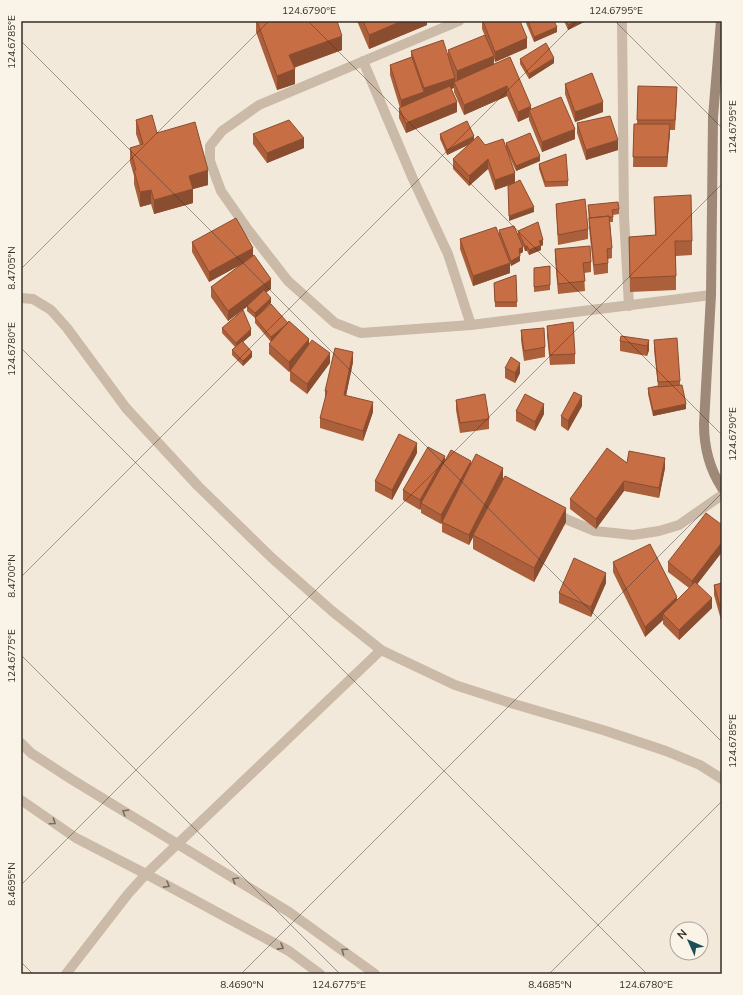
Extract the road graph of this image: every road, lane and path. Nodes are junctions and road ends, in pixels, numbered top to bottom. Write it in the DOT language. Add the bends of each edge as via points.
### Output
graph roads {
  1 [pos="459,21"];
  2 [pos="622,21"];
  3 [pos="721,21"];
  4 [pos="363,61"];
  5 [pos="711,295"];
  6 [pos="21,298"];
  7 [pos="629,306"];
  8 [pos="471,325"];
  9 [pos="722,488"];
  10 [pos="722,495"];
  11 [pos="543,507"];
  12 [pos="381,650"];
  13 [pos="21,743"];
  14 [pos="722,779"];
  15 [pos="21,800"];
  16 [pos="178,844"];
  17 [pos="146,874"];
  18 [pos="66,974"];
  19 [pos="320,974"];
  20 [pos="376,974"];
  1 -- 4 [label="street"];
  2 -- 7 [label="street" via="624,217"];
  3 -- 5 [label="main road" via="713,117"];
  4 -- 8 [label="street" via="448,254"];
  4 -- 8 [label="street" via="259,105 222,131 210,146 210,161 221,190 249,232 288,281 335,323 362,333"];
  5 -- 7 [label="street"];
  5 -- 9 [label="main road" via="704,440 709,463"];
  6 -- 12 [label="street" via="33,299 51,310 126,408 198,486 272,558"];
  7 -- 8 [label="street"];
  10 -- 11 [label="street" via="679,525 633,535 595,531"];
  12 -- 14 [label="street" via="455,685 666,751 700,765"];
  12 -- 16 [label="street"];
  16 -- 13 [label="street, one-way" via="71,779"];
  15 -- 17 [label="street, one-way" via="76,838"];
  16 -- 17 [label="street"];
  20 -- 16 [label="street, one-way" via="289,912"];
  17 -- 18 [label="street"];
  17 -- 19 [label="street, one-way" via="289,951"];
}
